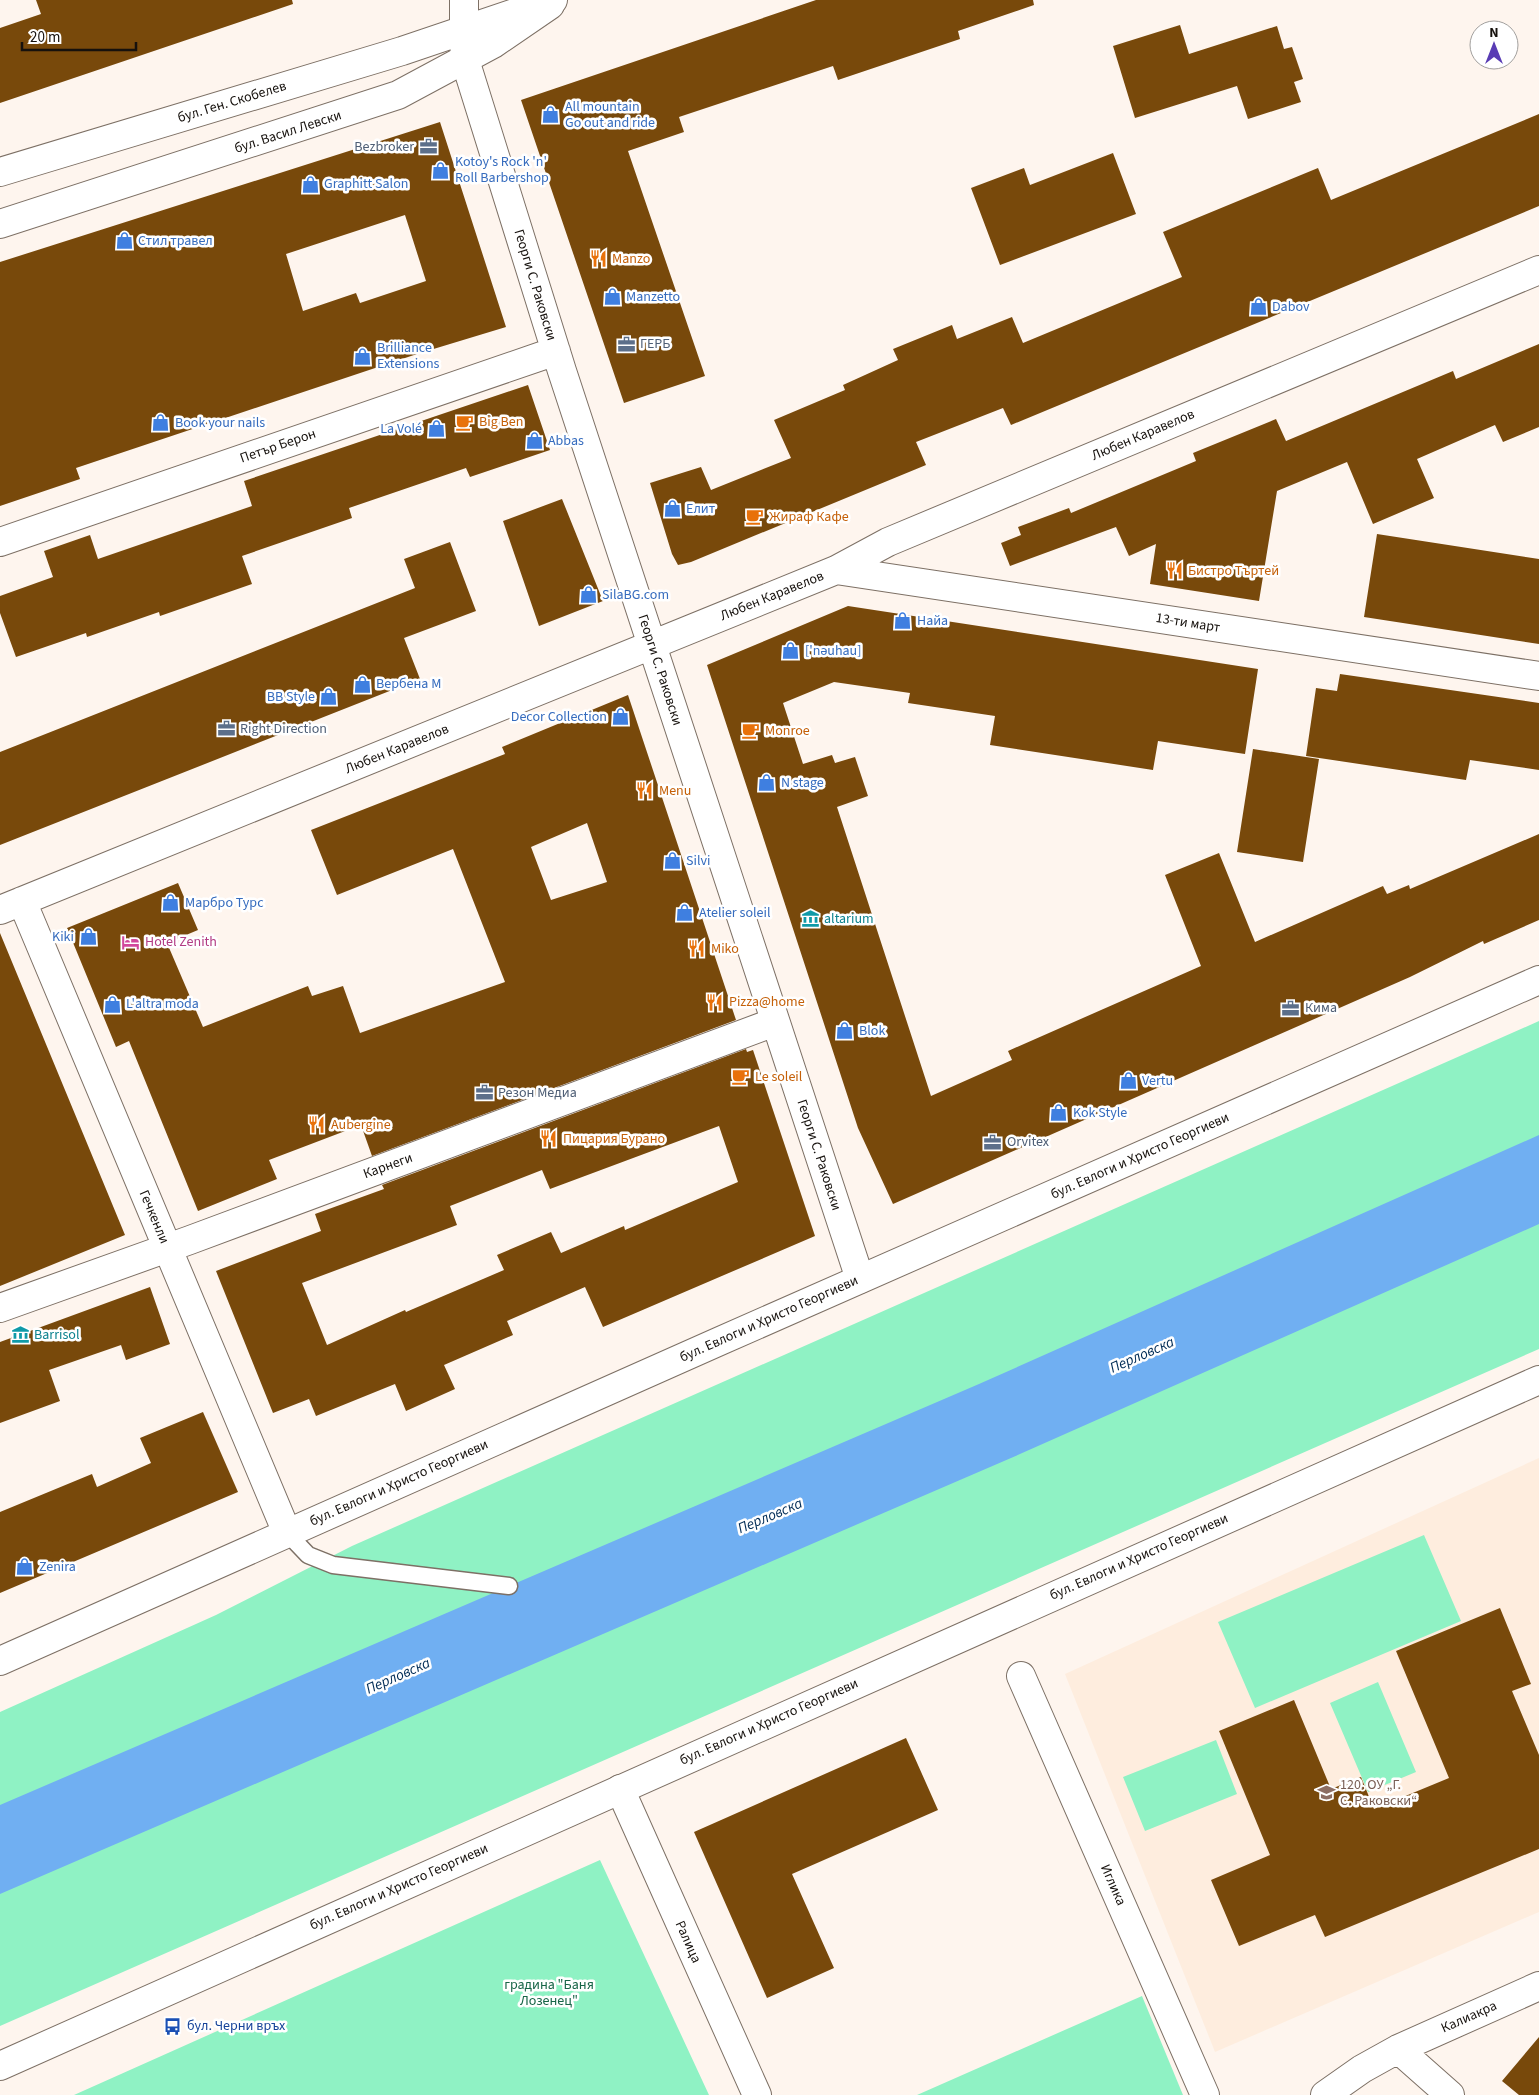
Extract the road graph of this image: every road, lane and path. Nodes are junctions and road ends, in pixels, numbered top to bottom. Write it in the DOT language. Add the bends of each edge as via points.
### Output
graph roads {
  1 [pos="464,0"];
  2 [pos="553,0"];
  3 [pos="558,0"];
  4 [pos="464,30"];
  5 [pos="465,60"];
  6 [pos="0,172"];
  7 [pos="0,224"];
  8 [pos="1539,270"];
  9 [pos="556,351"];
  10 [pos="0,542"];
  11 [pos="836,570"];
  12 [pos="652,645"];
  13 [pos="1539,676"];
  14 [pos="11,906"];
  15 [pos="1539,980"];
  16 [pos="775,1022"];
  17 [pos="167,1248"];
  18 [pos="860,1279"];
  19 [pos="0,1308"];
  20 [pos="1539,1380"];
  21 [pos="287,1533"];
  22 [pos="509,1586"];
  23 [pos="0,1661"];
  24 [pos="1021,1676"];
  25 [pos="620,1788"];
  26 [pos="1539,1986"];
  27 [pos="1398,2050"];
  28 [pos="0,2066"];
  29 [pos="757,2095"];
  30 [pos="1205,2095"];
  31 [pos="1325,2095"];
  32 [pos="1450,2095"];
  1 -- 4 [label="street, Георги С. Раковски"];
  2 -- 4 [label="street"];
  3 -- 5 [label="street, бул. Васил Левски"];
  4 -- 5 [label="street, Георги С. Раковски"];
  4 -- 6 [label="street, бул. Ген. Скобелев"];
  5 -- 7 [label="street, бул. Васил Левски" via="398,95"];
  5 -- 9 [label="street, Георги С. Раковски"];
  8 -- 11 [label="street, Любен Каравелов" via="888,542"];
  9 -- 10 [label="street, Петър Берон"];
  9 -- 12 [label="street, Георги С. Раковски"];
  11 -- 12 [label="street, Любен Каравелов"];
  11 -- 13 [label="street, 13-ти март"];
  12 -- 14 [label="street, Любен Каравелов"];
  12 -- 16 [label="street, Георги С. Раковски"];
  14 -- 17 [label="street, Гечкенли"];
  15 -- 18 [label="street, бул. Евлоги и Христо Георгиеви"];
  16 -- 17 [label="street, Карнеги"];
  16 -- 18 [label="street, Георги С. Раковски"];
  17 -- 19 [label="street, Карнеги"];
  17 -- 21 [label="street, Гечкенли"];
  18 -- 21 [label="street, бул. Евлоги и Христо Георгиеви"];
  20 -- 25 [label="street, бул. Евлоги и Христо Георгиеви"];
  21 -- 22 [label="lane" via="308,1555 333,1565"];
  21 -- 23 [label="street, бул. Евлоги и Христо Георгиеви"];
  24 -- 30 [label="street, Иглика"];
  25 -- 28 [label="street, бул. Евлоги и Христо Георгиеви"];
  25 -- 29 [label="street, Ралица"];
  26 -- 27 [label="street, Калиакра"];
  27 -- 31 [label="street, Калиакра" via="1362,2069"];
  27 -- 32 [label="street"];
}
